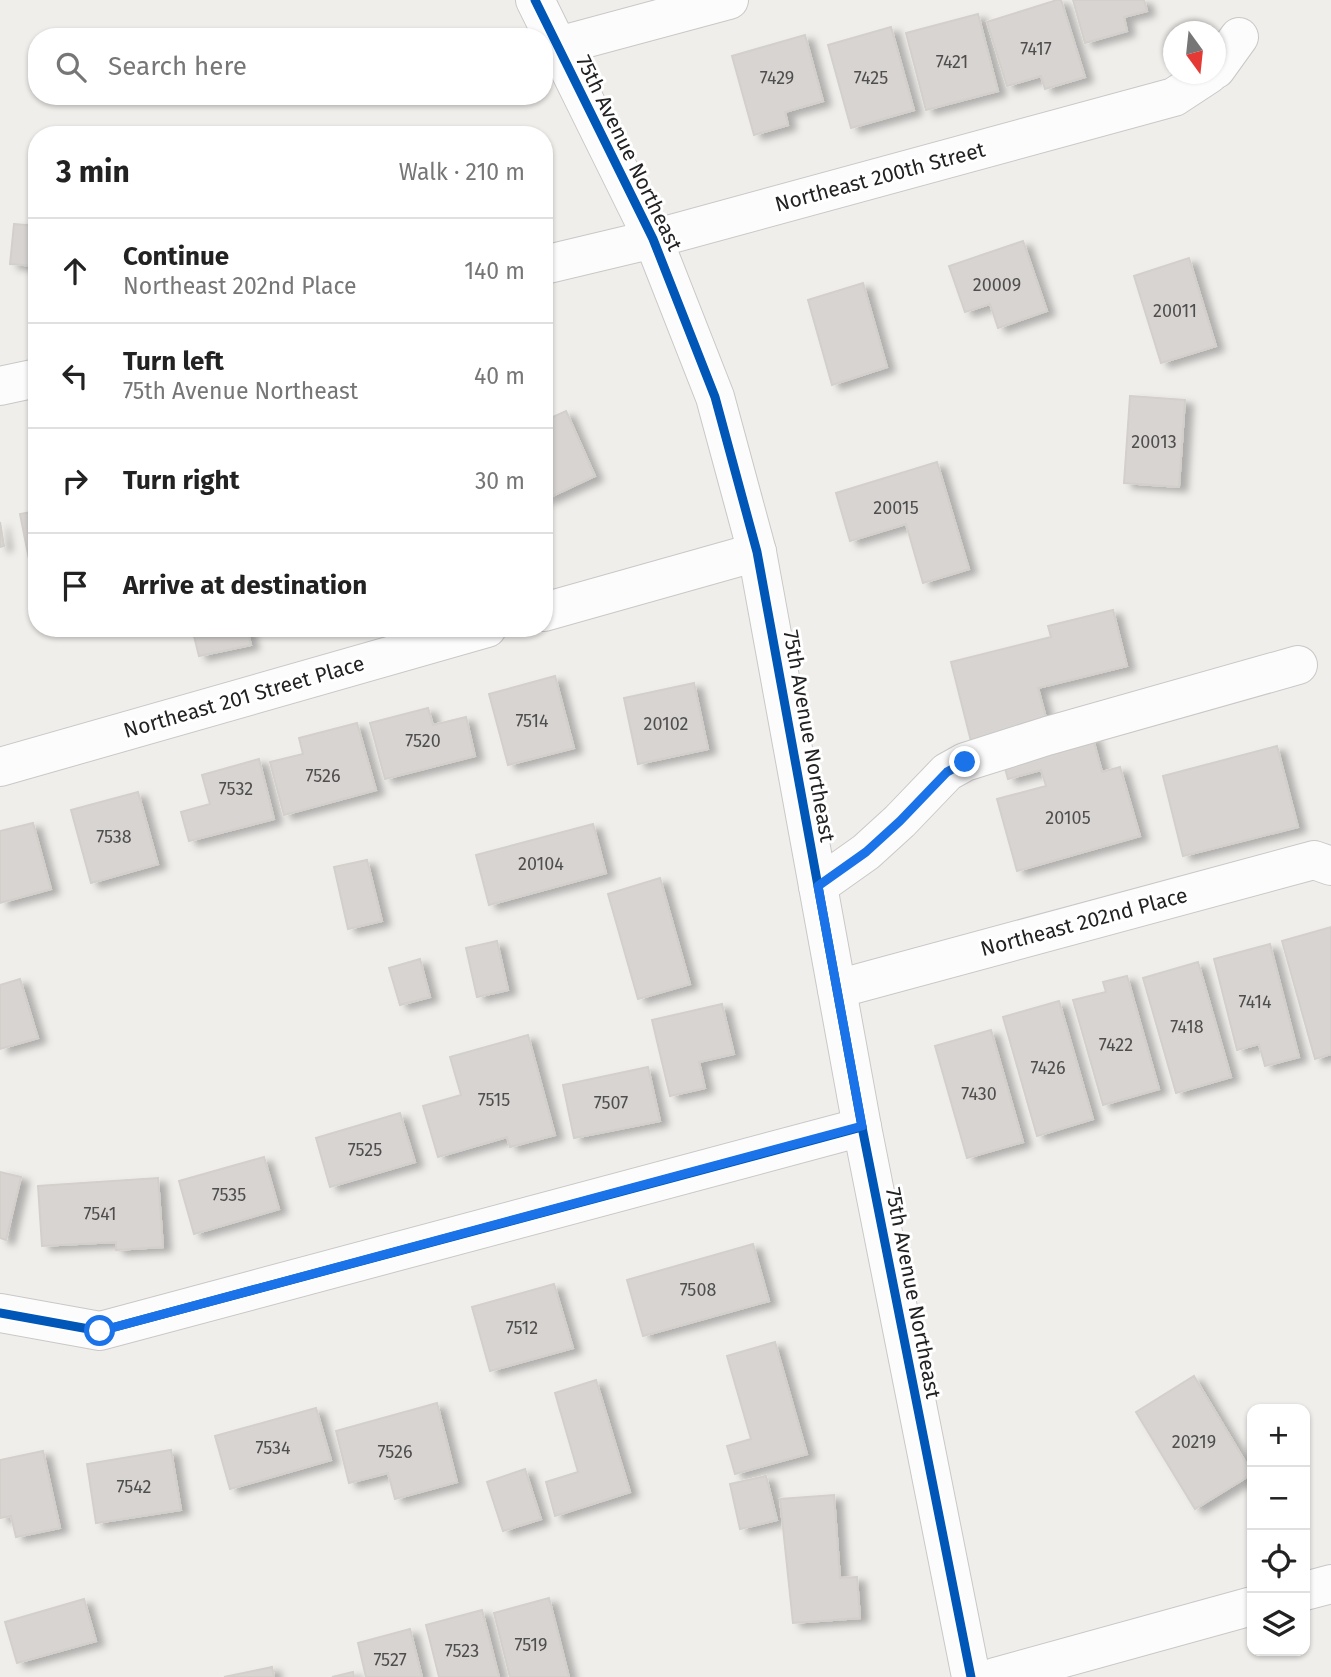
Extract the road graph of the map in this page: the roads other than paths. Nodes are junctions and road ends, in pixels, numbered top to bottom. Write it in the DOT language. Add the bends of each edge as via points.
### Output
graph roads {
  1 [pos="536,0"];
  2 [pos="729,0"];
  3 [pos="549,28"];
  4 [pos="553,36"];
  5 [pos="1238,37"];
  6 [pos="558,46"];
  7 [pos="1226,54"];
  8 [pos="1194,84"];
  9 [pos="653,239"];
  10 [pos="553,263"];
  11 [pos="28,380"];
  12 [pos="0,386"];
  13 [pos="757,552"];
  14 [pos="553,609"];
  15 [pos="456,637"];
  16 [pos="1298,665"];
  17 [pos="0,767"];
  18 [pos="1331,866"];
  19 [pos="818,886"];
  20 [pos="837,989"];
  21 [pos="862,1126"];
  22 [pos="0,1313"];
  23 [pos="1331,1584"];
  24 [pos="1310,1590"];
  25 [pos="1247,1607"];
  26 [pos="971,1677"];
  27 [pos="995,1677"];
  1 -- 3 [label="street, 75th Avenue Northeast"];
  2 -- 6 [label="street"];
  4 -- 6 [label="street, 75th Avenue Northeast"];
  5 -- 7 [label="street"];
  6 -- 9 [label="street, 75th Avenue Northeast"];
  8 -- 9 [label="street, Northeast 200th Street" via="1174,97"];
  9 -- 10 [label="street, Northeast 200th Street"];
  9 -- 13 [label="street, 75th Avenue Northeast" via="715,397"];
  11 -- 12 [label="street"];
  13 -- 14 [label="street"];
  13 -- 19 [label="street, 75th Avenue Northeast"];
  15 -- 17 [label="street, Northeast 201 Street Place"];
  16 -- 19 [label="street" via="965,762 940,778 866,852"];
  18 -- 20 [label="street, Northeast 202nd Place" via="1314,860"];
  19 -- 20 [label="street, 75th Avenue Northeast"];
  20 -- 21 [label="street, 75th Avenue Northeast"];
  21 -- 22 [label="street" via="100,1331"];
  21 -- 26 [label="street, 75th Avenue Northeast"];
  23 -- 24 [label="street"];
  25 -- 27 [label="street"];
}
